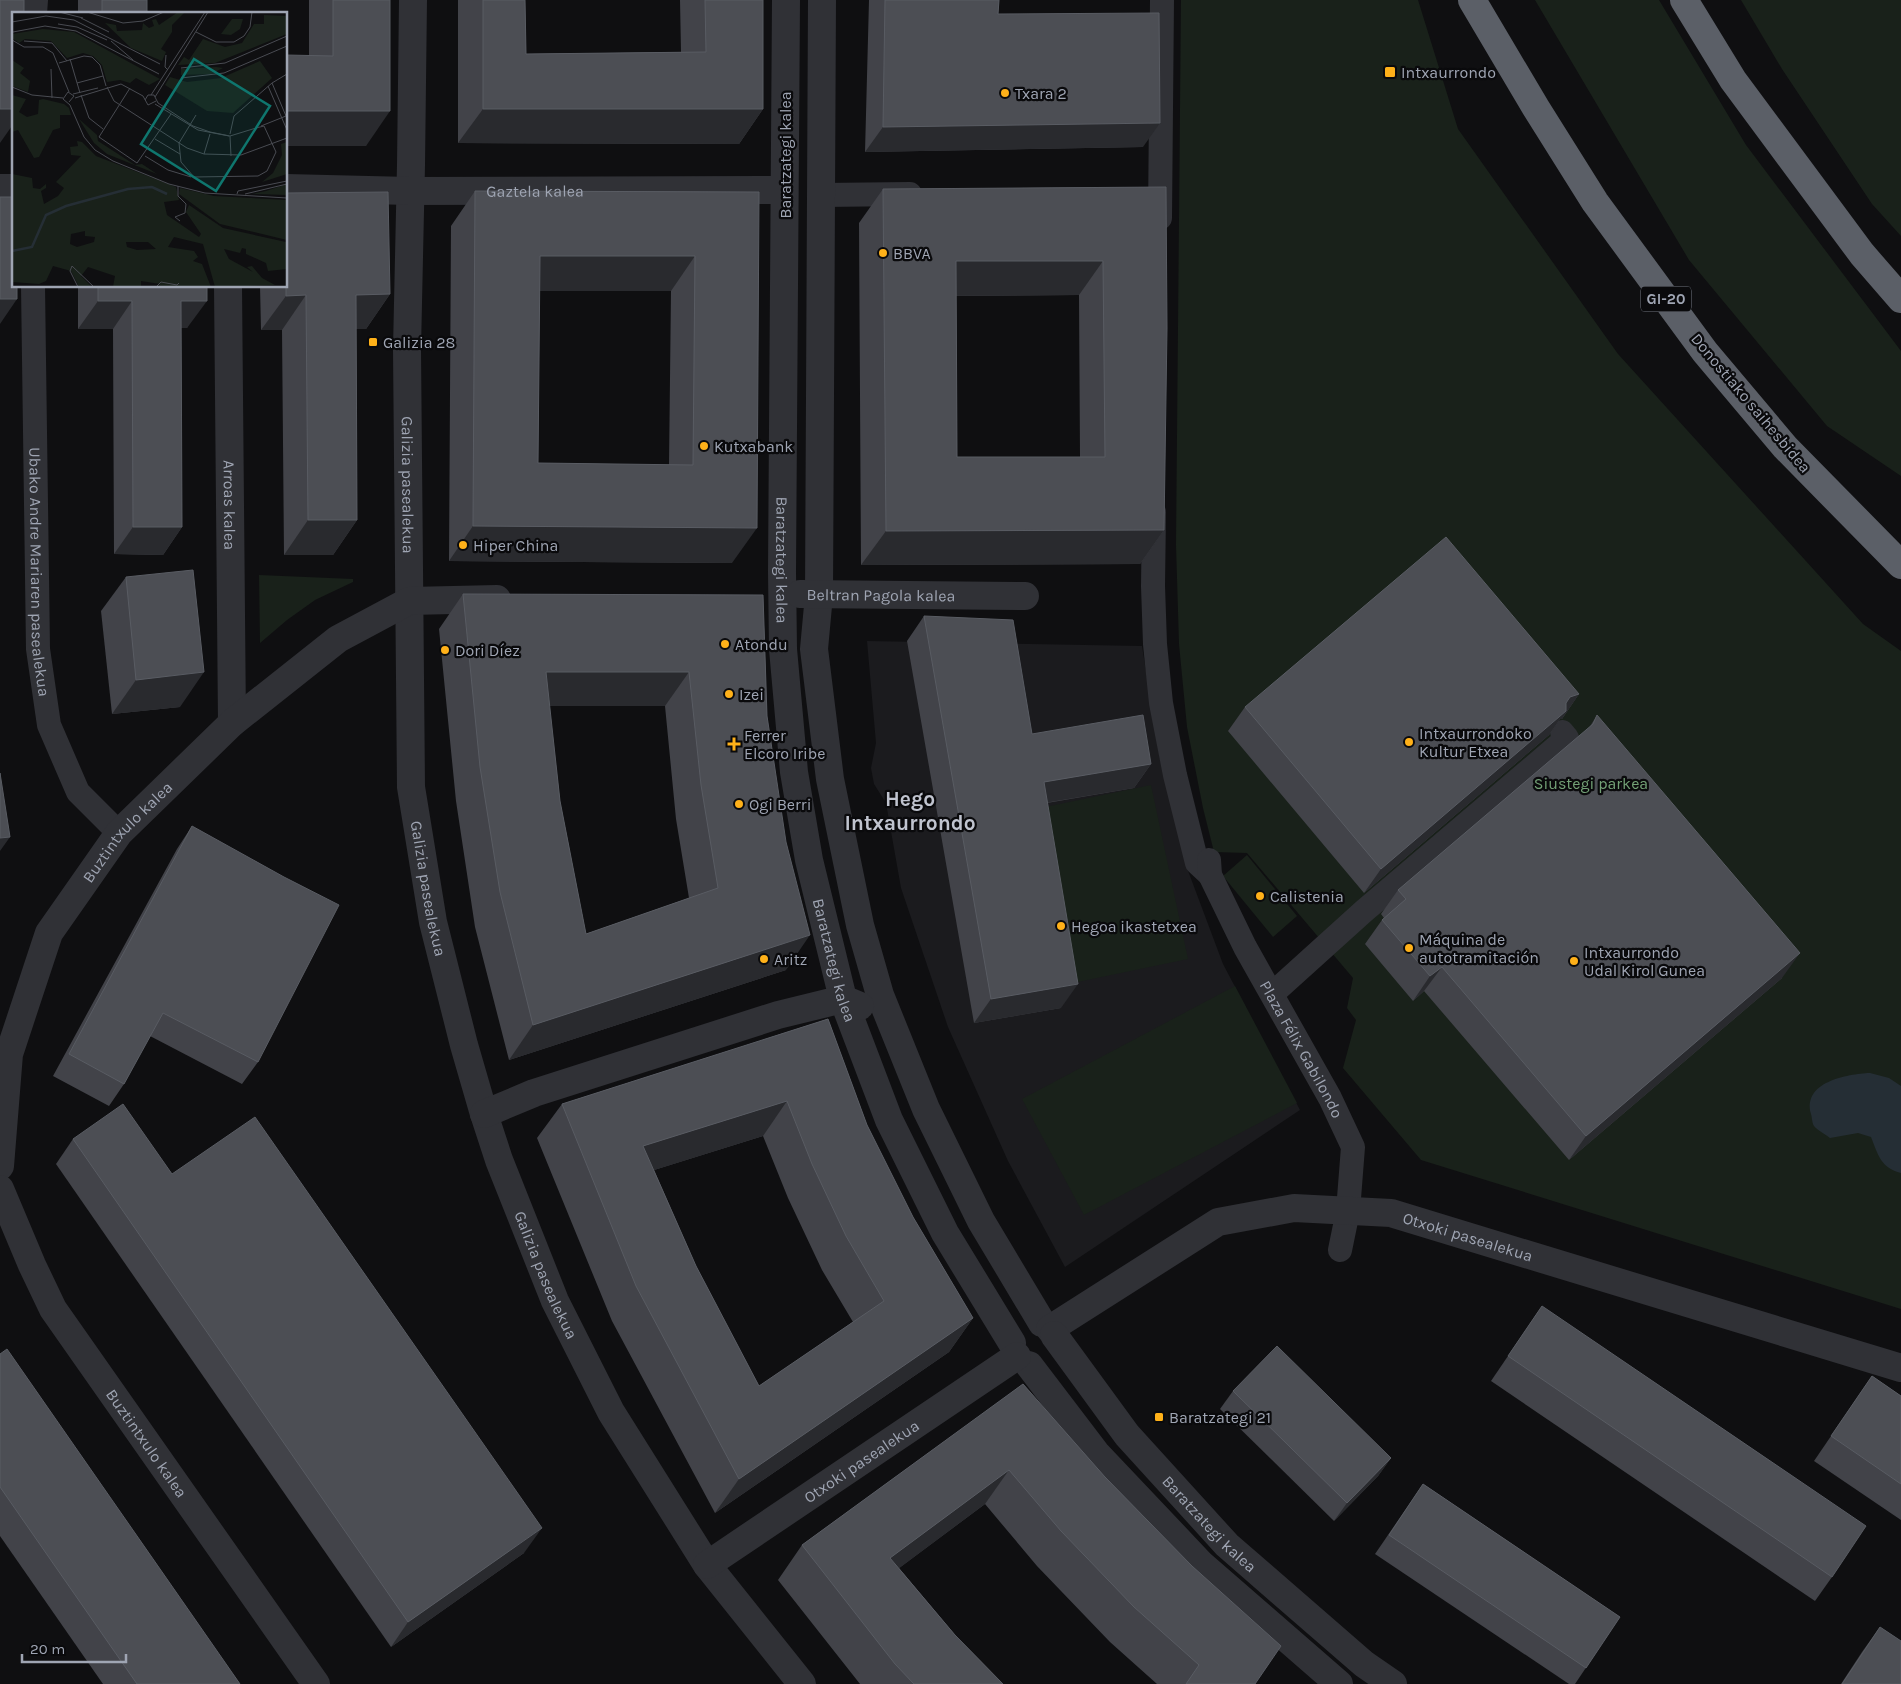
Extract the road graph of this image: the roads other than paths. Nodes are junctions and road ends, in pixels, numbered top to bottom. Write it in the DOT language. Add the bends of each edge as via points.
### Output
graph roads {
  1 [pos="413,0"];
  2 [pos="786,0"];
  3 [pos="822,0"];
  4 [pos="1162,0"];
  5 [pos="1472,0"];
  6 [pos="1684,0"];
  7 [pos="288,188"];
  8 [pos="784,190"];
  9 [pos="410,191"];
  10 [pos="931,194"];
  11 [pos="822,195"];
  12 [pos="1160,244"];
  13 [pos="33,288"];
  14 [pos="228,288"];
  15 [pos="1901,299"];
  16 [pos="1155,488"];
  17 [pos="1901,566"];
  18 [pos="819,595"];
  19 [pos="1025,596"];
  20 [pos="769,598"];
  21 [pos="518,599"];
  22 [pos="410,601"];
  23 [pos="232,724"];
  24 [pos="1562,732"];
  25 [pos="119,833"];
  26 [pos="1272,994"];
  27 [pos="843,999"];
  28 [pos="926,1109"];
  29 [pos="484,1114"];
  30 [pos="0,1166"];
  31 [pos="0,1189"];
  32 [pos="1348,1211"];
  33 [pos="1340,1250"];
  34 [pos="1049,1329"];
  35 [pos="1019,1355"];
  36 [pos="1901,1368"];
  37 [pos="707,1565"];
  38 [pos="316,1684"];
  39 [pos="802,1684"];
  40 [pos="1339,1684"];
  41 [pos="1393,1684"];
  1 -- 9 [label="street, Galizia pasealekua"];
  2 -- 8 [label="street, Baratzategi kalea"];
  3 -- 11 [label="street, Baratzategi kalea"];
  4 -- 12 [label="street"];
  5 -- 17 [label="highway, Donostiako saihesbidea / GI-20" via="1595,202 1705,352 1785,447"];
  6 -- 15 [label="highway" via="1733,80 1862,254"];
  7 -- 9 [label="street, Gaztela kalea"];
  8 -- 9 [label="street, Gaztela kalea"];
  8 -- 20 [label="street, Baratzategi kalea"];
  9 -- 22 [label="street, Galizia pasealekua" via="407,349"];
  10 -- 11 [label="street"];
  11 -- 18 [label="street, Baratzategi kalea"];
  13 -- 25 [label="street, Ubako Andre Mariaren pasealekua" via="38,649 49,724 78,792"];
  14 -- 23 [label="street, Arroas kalea"];
  16 -- 26 [label="street, Plaza Félix Gabilondo" via="1155,644 1161,703 1175,775 1197,864 1210,867 1245,947"];
  18 -- 19 [label="street, Beltran Pagola kalea"];
  18 -- 20 [label="street, Beltran Pagola kalea"];
  18 -- 28 [label="street, Baratzategi kalea" via="814,649 830,779 850,880 880,994"];
  20 -- 27 [label="street, Baratzategi kalea" via="783,649 794,772 809,860"];
  21 -- 22 [label="street"];
  22 -- 23 [label="street, Buztintxulo kalea" via="338,639"];
  22 -- 29 [label="street, Galizia pasealekua" via="411,786 433,922"];
  23 -- 25 [label="street, Buztintxulo kalea"];
  24 -- 26 [label="street" via="1567,738"];
  25 -- 30 [label="street, Buztintxulo kalea" via="49,933 8,1054"];
  26 -- 32 [label="street, Plaza Félix Gabilondo" via="1330,1098 1353,1147"];
  27 -- 28 [label="street" via="869,1011 908,1106"];
  27 -- 29 [label="street" via="778,1016 534,1093"];
  27 -- 35 [label="street, Baratzategi kalea" via="889,1120 945,1233"];
  28 -- 34 [label="street, Baratzategi kalea" via="982,1221"];
  29 -- 37 [label="street, Galizia pasealekua" via="555,1300 611,1412"];
  31 -- 38 [label="street, Buztintxulo kalea" via="53,1309"];
  32 -- 33 [label="street, Plaza Félix Gabilondo"];
  32 -- 34 [label="street, Otxoki pasealekua" via="1294,1208 1218,1222"];
  32 -- 36 [label="street, Otxoki pasealekua" via="1391,1213"];
  34 -- 35 [label="street" via="1035,1321 1021,1326 1016,1331"];
  34 -- 35 [label="street" via="1056,1346 1049,1359 1044,1362"];
  34 -- 41 [label="street, Baratzategi kalea" via="1127,1435 1227,1546 1364,1664"];
  35 -- 37 [label="street, Otxoki pasealekua"];
  35 -- 40 [label="street, Baratzategi kalea" via="1096,1452 1201,1564"];
  37 -- 39 [label="street, Galizia pasealekua"];
}
